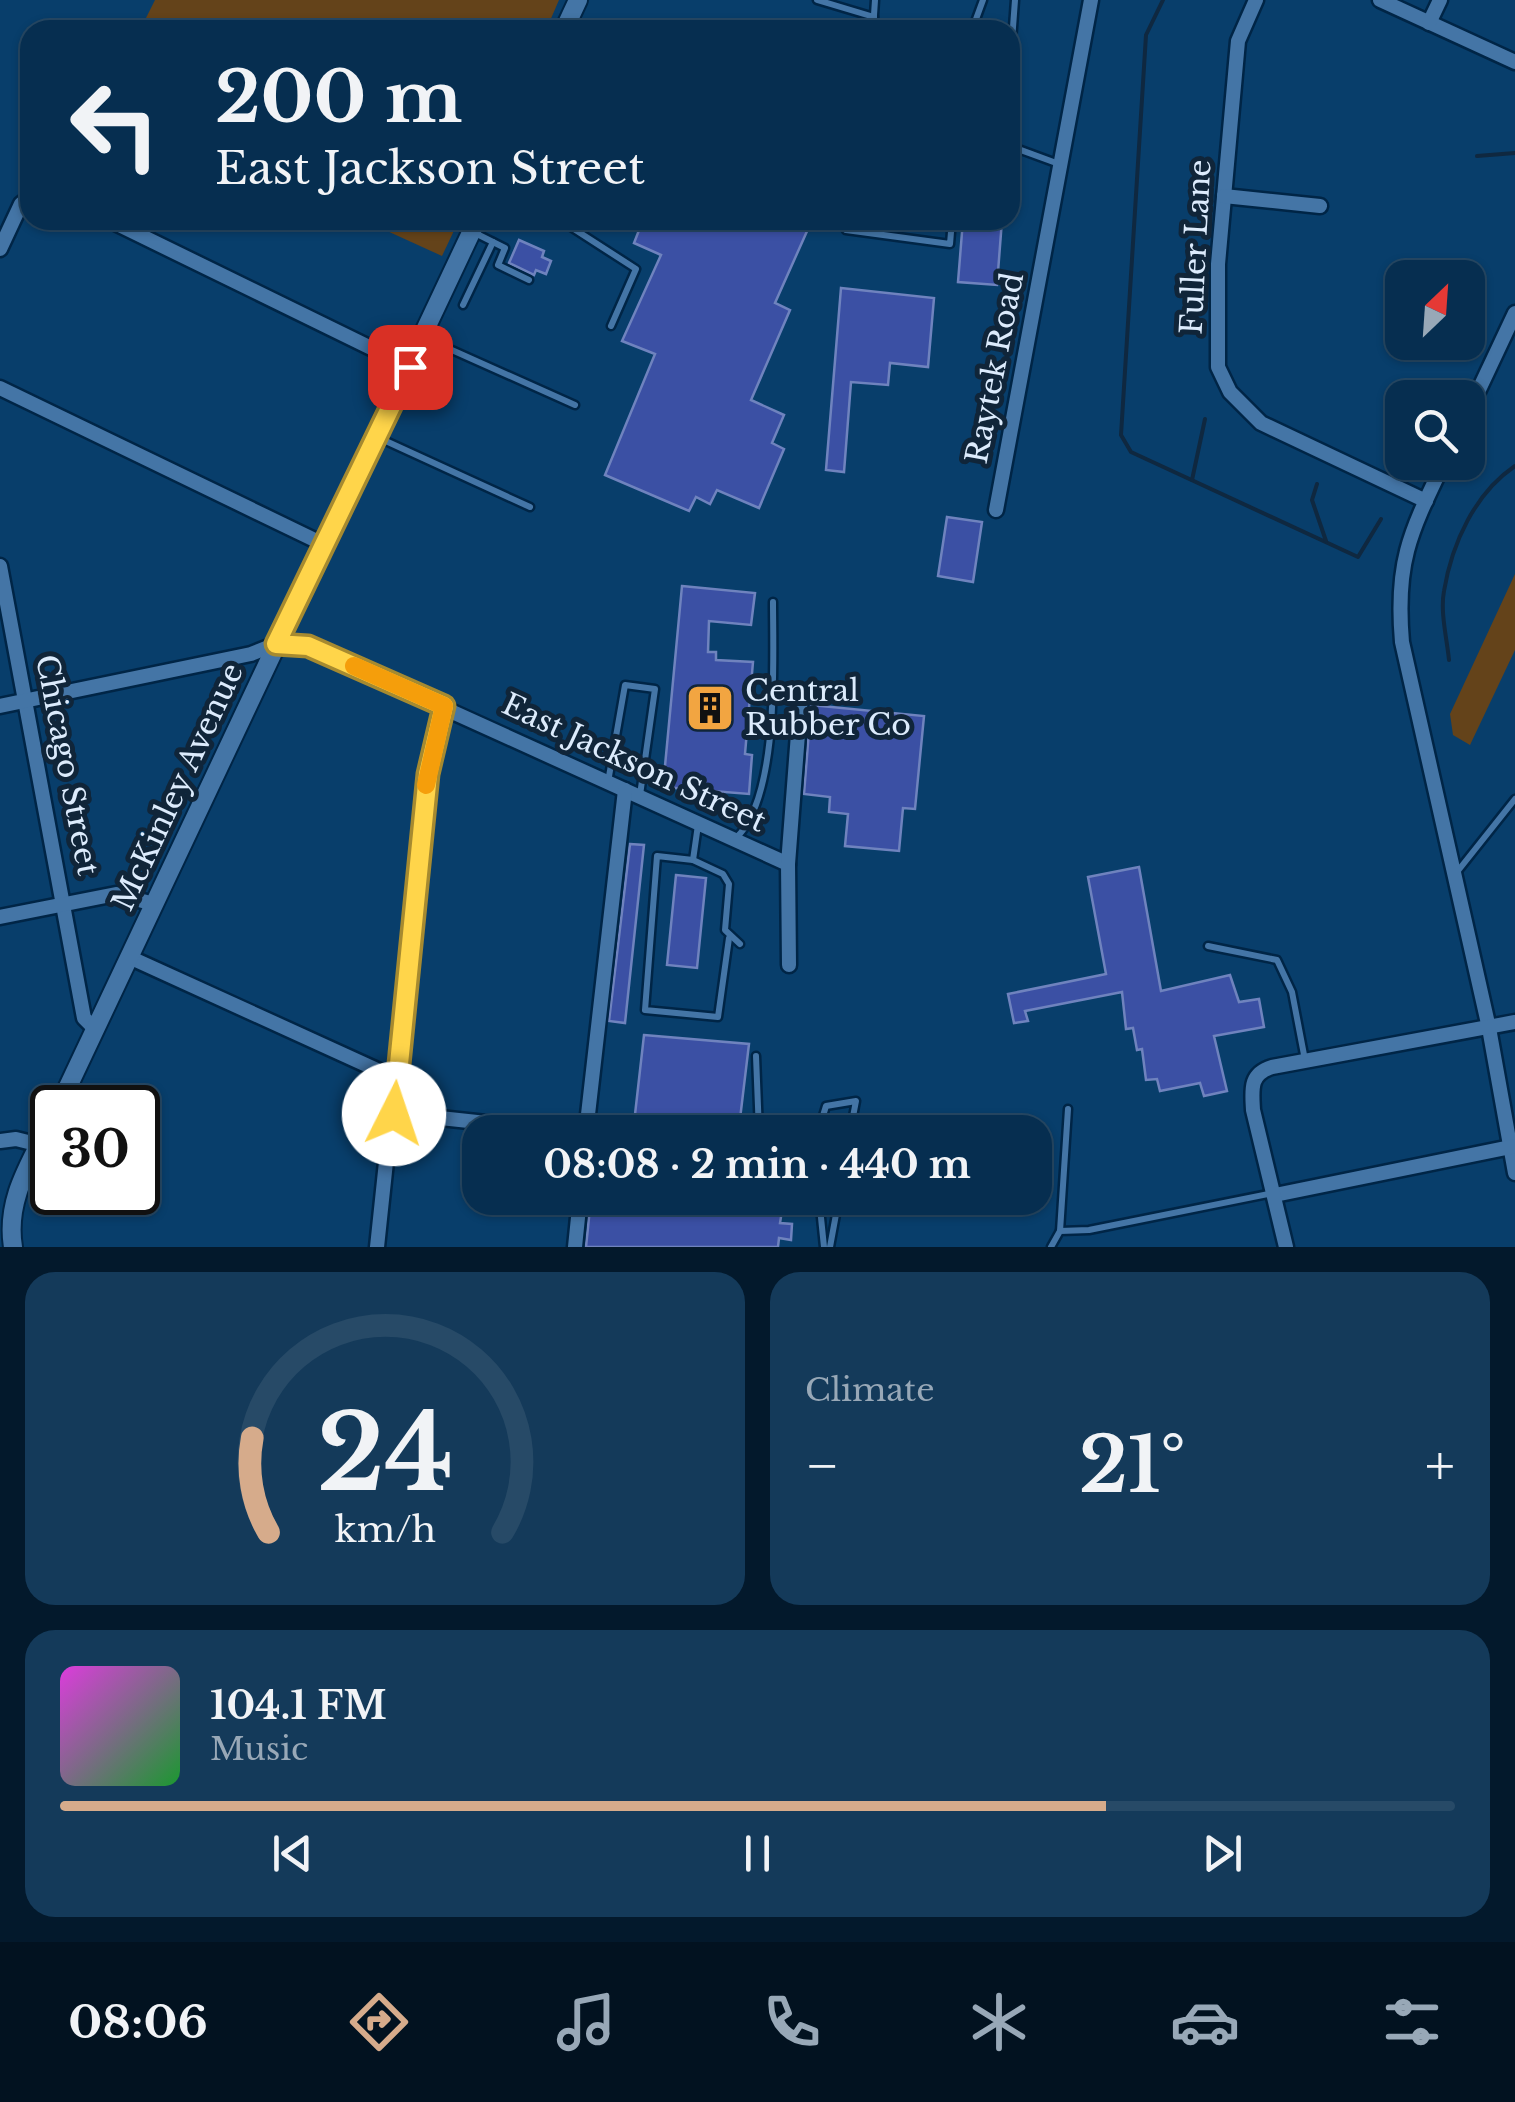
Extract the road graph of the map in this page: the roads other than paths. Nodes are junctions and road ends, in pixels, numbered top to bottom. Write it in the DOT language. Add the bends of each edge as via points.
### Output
graph roads {
  1 [pos="817,0"];
  2 [pos="875,0"];
  3 [pos="1091,0"];
  4 [pos="1256,0"];
  5 [pos="1380,0"];
  6 [pos="1440,0"];
  7 [pos="874,17"];
  8 [pos="874,20"];
  9 [pos="1429,22"];
  10 [pos="1515,62"];
  11 [pos="1020,150"];
  12 [pos="1060,164"];
  13 [pos="1224,196"];
  14 [pos="20,204"];
  15 [pos="1320,206"];
  16 [pos="130,230"];
  17 [pos="473,230"];
  18 [pos="480,230"];
  19 [pos="576,230"];
  20 [pos="846,230"];
  21 [pos="951,230"];
  22 [pos="493,242"];
  23 [pos="0,249"];
  24 [pos="529,280"];
  25 [pos="463,304"];
  26 [pos="1515,313"];
  27 [pos="611,326"];
  28 [pos="424,338"];
  29 [pos="410,367"];
  30 [pos="1483,380"];
  31 [pos="0,388"];
  32 [pos="575,405"];
  33 [pos="376,436"];
  34 [pos="1436,480"];
  35 [pos="1427,498"];
  36 [pos="530,507"];
  37 [pos="996,510"];
  38 [pos="323,544"];
  39 [pos="0,566"];
  40 [pos="773,602"];
  41 [pos="276,644"];
  42 [pos="801,695"];
  43 [pos="28,701"];
  44 [pos="0,706"];
  45 [pos="444,706"];
  46 [pos="608,782"];
  47 [pos="632,793"];
  48 [pos="1515,799"];
  49 [pos="698,823"];
  50 [pos="734,840"];
  51 [pos="693,860"];
  52 [pos="788,864"];
  53 [pos="1453,878"];
  54 [pos="65,904"];
  55 [pos="154,904"];
  56 [pos="0,918"];
  57 [pos="729,938"];
  58 [pos="740,944"];
  59 [pos="1208,946"];
  60 [pos="129,957"];
  61 [pos="789,965"];
  62 [pos="1515,1022"];
  63 [pos="1489,1028"];
  64 [pos="95,1029"];
  65 [pos="756,1056"];
  66 [pos="1305,1061"];
  67 [pos="397,1079"];
  68 [pos="69,1085"];
  69 [pos="1068,1109"];
  70 [pos="394,1114"];
  71 [pos="588,1115"];
  72 [pos="758,1115"];
  73 [pos="823,1115"];
  74 [pos="853,1115"];
  75 [pos="462,1121"];
  76 [pos="0,1141"];
  77 [pos="30,1142"];
  78 [pos="1513,1147"];
  79 [pos="30,1165"];
  80 [pos="1515,1173"];
  81 [pos="1274,1194"];
  82 [pos="578,1215"];
  83 [pos="822,1215"];
  84 [pos="835,1215"];
  85 [pos="1060,1231"];
  86 [pos="13,1247"];
  87 [pos="378,1247"];
  88 [pos="575,1247"];
  89 [pos="827,1247"];
  90 [pos="1051,1247"];
  91 [pos="1286,1247"];
  1 -- 7 [label="lane"];
  2 -- 7 [label="lane"];
  3 -- 12 [label="street, Raytek Road"];
  4 -- 13 [label="street, Fuller Lane" via="1238,40"];
  5 -- 9 [label="street"];
  6 -- 9 [label="street"];
  7 -- 8 [label="lane"];
  9 -- 10 [label="street"];
  11 -- 12 [label="lane"];
  12 -- 37 [label="street, Raytek Road"];
  13 -- 15 [label="street"];
  13 -- 35 [label="street, Fuller Lane" via="1218,367 1230,392 1260,423"];
  14 -- 23 [label="street"];
  16 -- 29 [label="street"];
  17 -- 28 [label="street, McKinley Avenue"];
  18 -- 22 [label="lane"];
  19 -- 27 [label="lane" via="636,269"];
  20 -- 21 [label="lane" via="950,244"];
  22 -- 24 [label="lane" via="506,248 498,265"];
  22 -- 25 [label="lane"];
  26 -- 30 [label="street"];
  28 -- 29 [label="street, McKinley Avenue"];
  28 -- 32 [label="lane"];
  29 -- 33 [label="street, McKinley Avenue"];
  31 -- 38 [label="street"];
  33 -- 36 [label="lane"];
  33 -- 38 [label="street, McKinley Avenue"];
  34 -- 35 [label="street"];
  35 -- 53 [label="street" via="1400,563 1398,595 1402,642"];
  38 -- 41 [label="street, McKinley Avenue"];
  39 -- 43 [label="street, Chicago Street"];
  40 -- 50 [label="lane" via="764,772 757,806"];
  41 -- 43 [label="street, East Jackson Street"];
  41 -- 45 [label="street, East Jackson Street" via="308,646"];
  41 -- 55 [label="street, McKinley Avenue"];
  42 -- 52 [label="street"];
  43 -- 44 [label="street, East Jackson Street"];
  43 -- 54 [label="street, Chicago Street"];
  45 -- 46 [label="street, East Jackson Street"];
  45 -- 67 [label="street" via="428,774"];
  46 -- 47 [label="street, East Jackson Street"];
  46 -- 47 [label="lane" via="625,684 655,689"];
  47 -- 49 [label="street, East Jackson Street"];
  47 -- 71 [label="street"];
  48 -- 53 [label="lane"];
  49 -- 50 [label="street, East Jackson Street"];
  49 -- 51 [label="lane"];
  50 -- 52 [label="street, East Jackson Street"];
  51 -- 57 [label="lane" via="729,884"];
  51 -- 57 [label="lane" via="656,856 645,1010 718,1017"];
  52 -- 61 [label="street"];
  53 -- 63 [label="street"];
  54 -- 55 [label="street" via="116,894"];
  54 -- 56 [label="street"];
  54 -- 64 [label="street, Chicago Street" via="84,1018"];
  55 -- 60 [label="street, McKinley Avenue"];
  57 -- 58 [label="lane"];
  59 -- 66 [label="lane" via="1277,960 1292,992"];
  60 -- 64 [label="street, McKinley Avenue"];
  60 -- 67 [label="street"];
  62 -- 63 [label="street"];
  63 -- 66 [label="street"];
  63 -- 78 [label="street"];
  64 -- 68 [label="street, McKinley Avenue"];
  65 -- 72 [label="lane"];
  66 -- 81 [label="street" via="1265,1069 1254,1079 1254,1110"];
  67 -- 70 [label="street"];
  69 -- 85 [label="lane"];
  70 -- 75 [label="street"];
  70 -- 87 [label="street"];
  73 -- 74 [label="lane" via="826,1106 856,1101"];
  76 -- 77 [label="street"];
  78 -- 80 [label="street"];
  78 -- 81 [label="street"];
  79 -- 86 [label="street" via="14,1197"];
  81 -- 85 [label="lane"];
  81 -- 91 [label="street"];
  82 -- 88 [label="street"];
  83 -- 89 [label="lane"];
  84 -- 89 [label="lane"];
  85 -- 90 [label="lane"];
}
